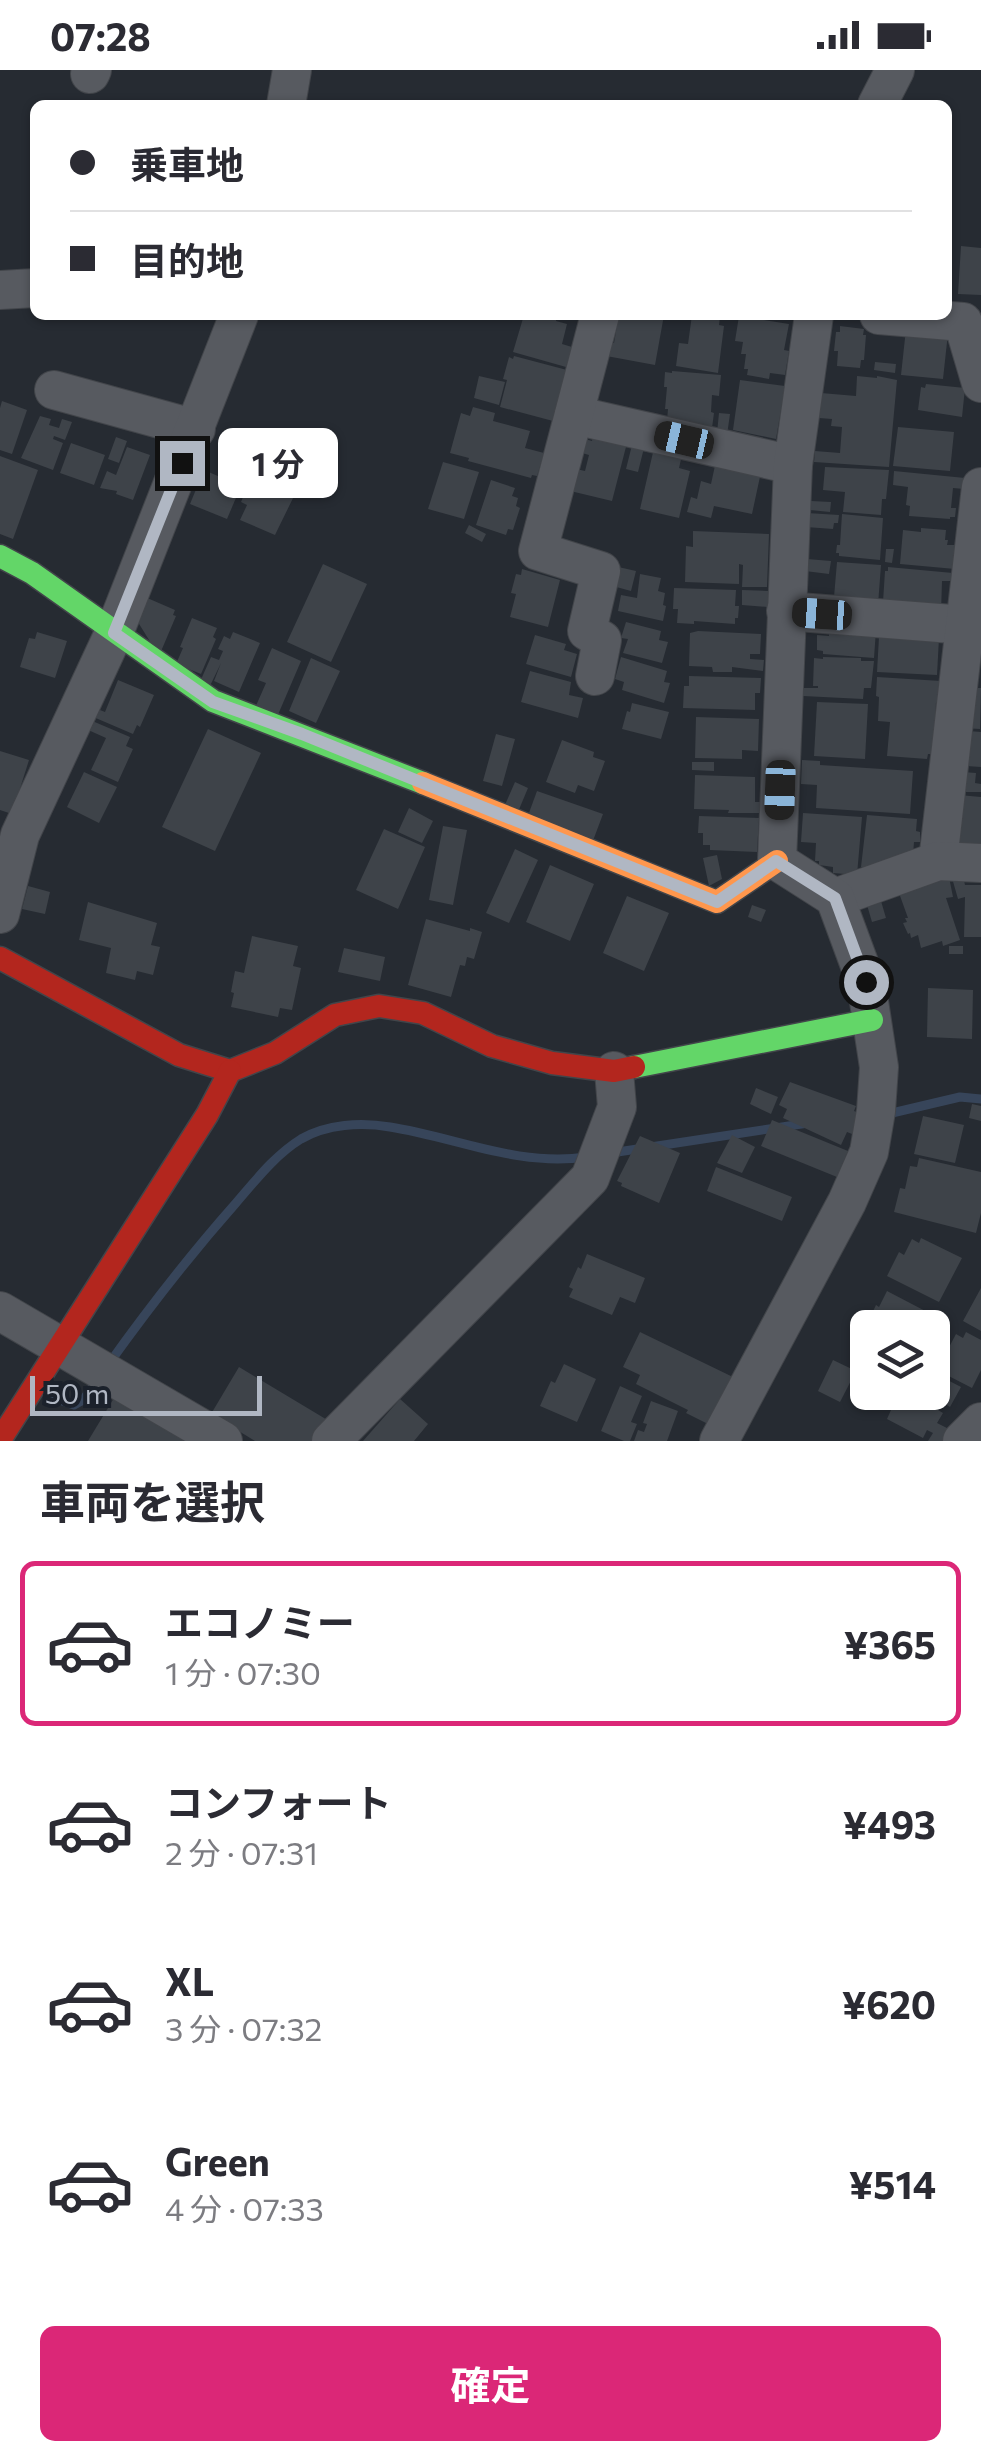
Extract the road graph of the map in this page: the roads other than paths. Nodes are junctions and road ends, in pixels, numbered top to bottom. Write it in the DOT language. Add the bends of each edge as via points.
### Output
graph roads {
  1 [pos="292,70"];
  2 [pos="895,70"];
  3 [pos="287,100"];
  4 [pos="880,100"];
  5 [pos="30,288"];
  6 [pos="0,290"];
  7 [pos="236,320"];
  8 [pos="599,320"];
  9 [pos="813,320"];
  10 [pos="939,320"];
  11 [pos="981,383"];
  12 [pos="54,390"];
  13 [pos="574,416"];
  14 [pos="196,429"];
  15 [pos="794,465"];
  16 [pos="981,487"];
  17 [pos="0,556"];
  18 [pos="786,611"];
  19 [pos="966,625"];
  20 [pos="114,633"];
  21 [pos="595,676"];
  22 [pos="10,832"];
  23 [pos="776,861"];
  24 [pos="938,861"];
  25 [pos="981,863"];
  26 [pos="835,898"];
  27 [pos="0,914"];
  28 [pos="0,958"];
  29 [pos="872,1020"];
  30 [pos="230,1071"];
  31 [pos="614,1071"];
  32 [pos="0,1311"];
  33 [pos="58,1346"];
  34 [pos="981,1422"];
  35 [pos="0,1440"];
  36 [pos="223,1441"];
  37 [pos="332,1441"];
  38 [pos="719,1441"];
  39 [pos="962,1441"];
  1 -- 3 [label="street"];
  2 -- 4 [label="street"];
  5 -- 6 [label="street"];
  7 -- 14 [label="street"];
  8 -- 13 [label="street"];
  9 -- 15 [label="street"];
  10 -- 11 [label="street" via="963,322"];
  12 -- 14 [label="street"];
  13 -- 15 [label="street"];
  13 -- 21 [label="street" via="538,551 601,571 587,631 602,640"];
  14 -- 20 [label="street"];
  15 -- 18 [label="street"];
  16 -- 19 [label="street"];
  17 -- 20 [label="street"];
  18 -- 19 [label="street"];
  18 -- 23 [label="street"];
  19 -- 24 [label="street"];
  20 -- 22 [label="street"];
  20 -- 23 [label="street" via="213,702 717,902"];
  22 -- 27 [label="street"];
  23 -- 26 [label="street"];
  24 -- 25 [label="street"];
  24 -- 26 [label="street"];
  26 -- 29 [label="street" via="866,982"];
  28 -- 30 [label="street" via="179,1055"];
  29 -- 31 [label="street"];
  29 -- 38 [label="street" via="880,1066 868,1152"];
  30 -- 31 [label="street" via="335,1016 379,1006 423,1013 492,1046 552,1063"];
  30 -- 33 [label="street"];
  31 -- 37 [label="street" via="617,1107 590,1178"];
  32 -- 33 [label="street"];
  33 -- 35 [label="street"];
  33 -- 36 [label="street"];
  34 -- 39 [label="street"];
}
